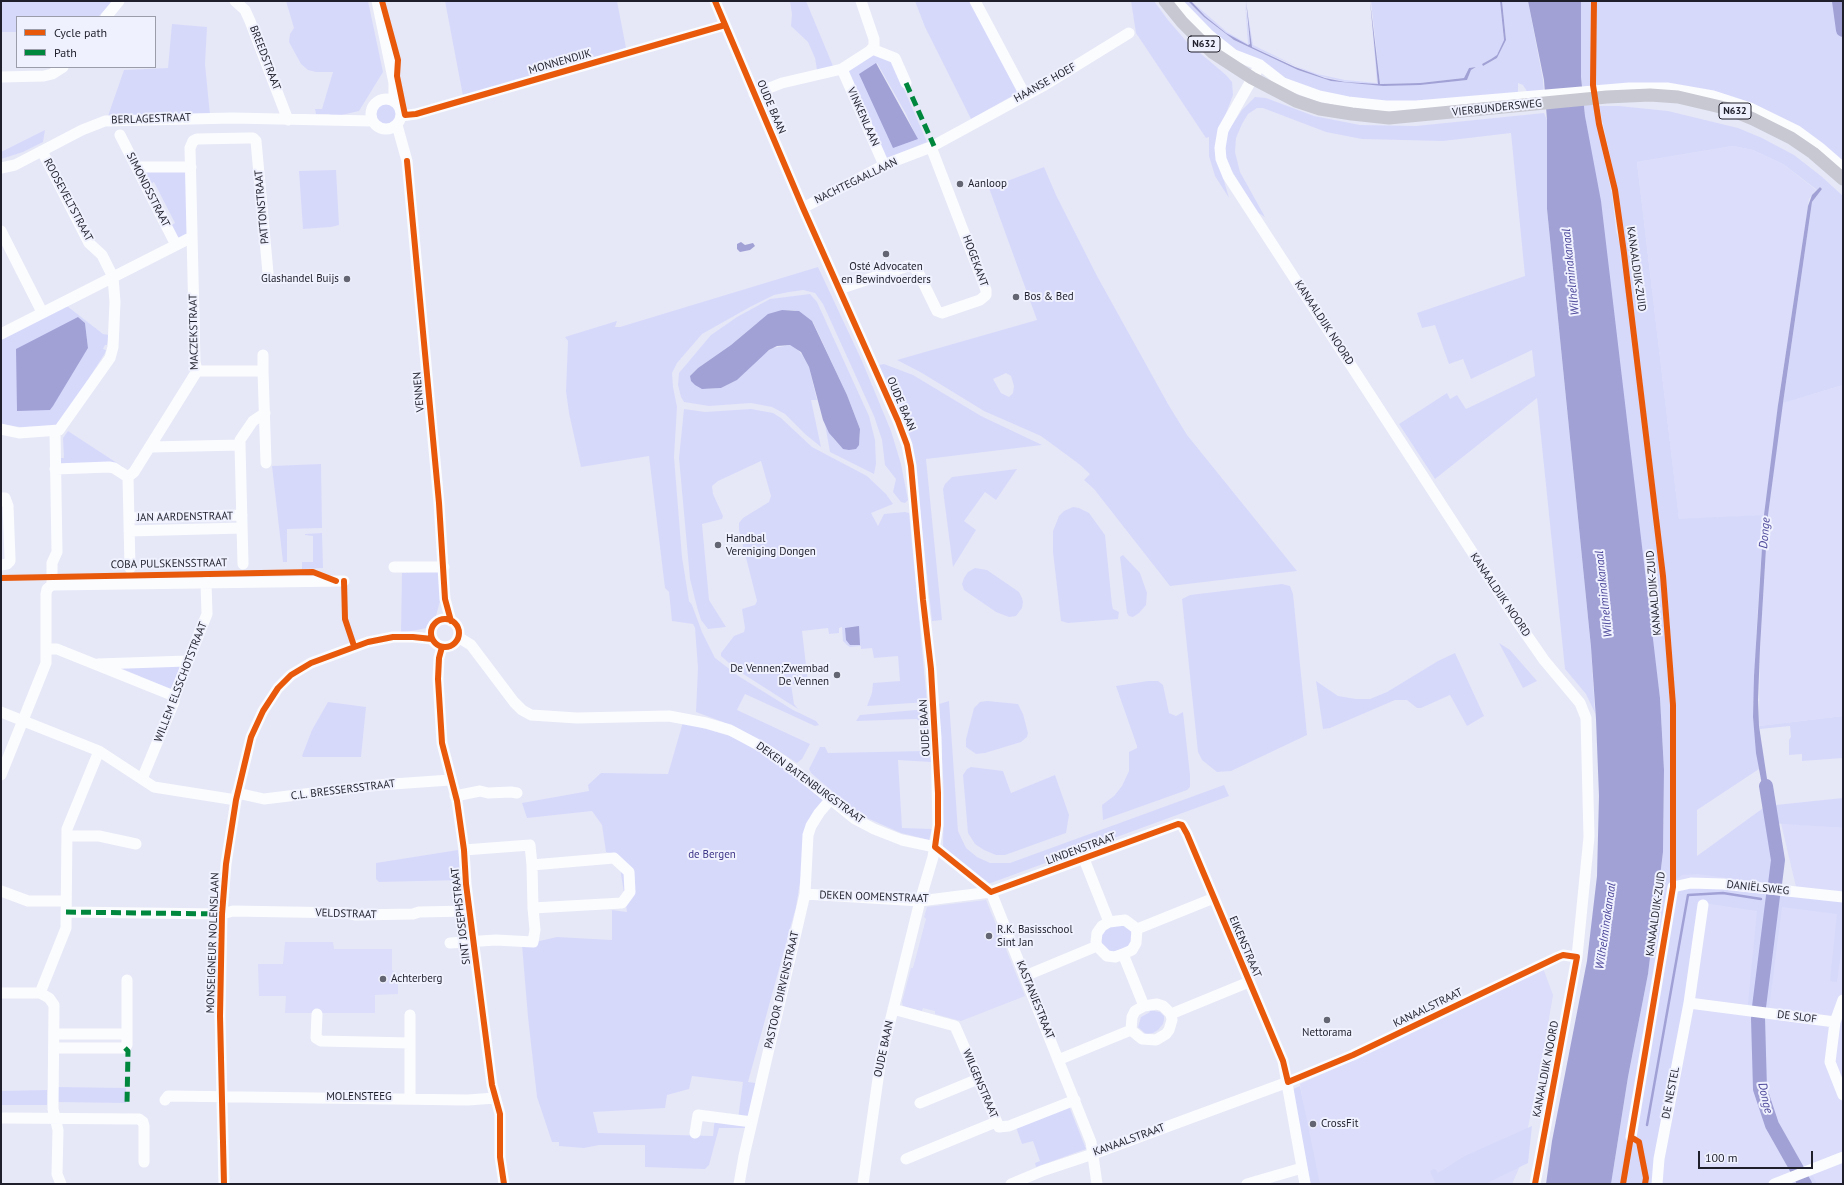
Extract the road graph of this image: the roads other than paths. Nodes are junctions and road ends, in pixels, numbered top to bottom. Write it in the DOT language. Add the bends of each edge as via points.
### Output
graph roads {
  1 [pos="119,1"];
  2 [pos="235,1"];
  3 [pos="377,1"];
  4 [pos="715,1"];
  5 [pos="861,1"];
  6 [pos="975,1"];
  7 [pos="1165,1"];
  8 [pos="1176,1"];
  9 [pos="107,16"];
  10 [pos="725,25"];
  11 [pos="1129,33"];
  12 [pos="872,49"];
  13 [pos="1260,65"];
  14 [pos="61,68"];
  15 [pos="842,69"];
  16 [pos="1,77"];
  17 [pos="1252,78"];
  18 [pos="906,83"];
  19 [pos="1607,93"];
  20 [pos="754,94"];
  21 [pos="1025,95"];
  22 [pos="388,100"];
  23 [pos="1522,101"];
  24 [pos="372,116"];
  25 [pos="288,120"];
  26 [pos="399,120"];
  27 [pos="386,129"];
  28 [pos="120,135"];
  29 [pos="256,141"];
  30 [pos="931,147"];
  31 [pos="404,148"];
  32 [pos="42,152"];
  33 [pos="884,165"];
  34 [pos="137,167"];
  35 [pos="191,167"];
  36 [pos="1,168"];
  37 [pos="1843,168"];
  38 [pos="1843,180"];
  39 [pos="803,208"];
  40 [pos="1,231"];
  41 [pos="192,237"];
  42 [pos="176,245"];
  43 [pos="268,274"];
  44 [pos="113,277"];
  45 [pos="839,289"];
  46 [pos="42,312"];
  47 [pos="1,334"];
  48 [pos="263,355"];
  49 [pos="197,371"];
  50 [pos="264,371"];
  51 [pos="265,413"];
  52 [pos="1,429"];
  53 [pos="55,432"];
  54 [pos="240,444"];
  55 [pos="150,447"];
  56 [pos="266,463"];
  57 [pos="55,469"];
  58 [pos="128,477"];
  59 [pos="1,498"];
  60 [pos="242,515"];
  61 [pos="129,518"];
  62 [pos="242,528"];
  63 [pos="129,531"];
  64 [pos="5,564"];
  65 [pos="243,564"];
  66 [pos="444,567"];
  67 [pos="130,568"];
  68 [pos="394,568"];
  69 [pos="344,581"];
  70 [pos="206,582"];
  71 [pos="52,585"];
  72 [pos="445,621"];
  73 [pos="432,634"];
  74 [pos="458,637"];
  75 [pos="442,647"];
  76 [pos="46,649"];
  77 [pos="188,661"];
  78 [pos="95,664"];
  79 [pos="174,696"];
  80 [pos="1,712"];
  81 [pos="23,720"];
  82 [pos="99,752"];
  83 [pos="1,774"];
  84 [pos="142,779"];
  85 [pos="450,780"];
  86 [pos="518,793"];
  87 [pos="455,796"];
  88 [pos="237,797"];
  89 [pos="830,800"];
  90 [pos="1178,824"];
  91 [pos="67,836"];
  92 [pos="136,844"];
  93 [pos="935,847"];
  94 [pos="464,850"];
  95 [pos="1084,859"];
  96 [pos="532,865"];
  97 [pos="1672,887"];
  98 [pos="1,891"];
  99 [pos="991,892"];
  100 [pos="805,894"];
  101 [pos="1843,897"];
  102 [pos="1214,898"];
  103 [pos="920,901"];
  104 [pos="1702,905"];
  105 [pos="66,907"];
  106 [pos="533,908"];
  107 [pos="470,911"];
  108 [pos="222,914"];
  109 [pos="1109,922"];
  110 [pos="1137,929"];
  111 [pos="473,941"];
  112 [pos="450,942"];
  113 [pos="1097,946"];
  114 [pos="1123,954"];
  115 [pos="1578,957"];
  116 [pos="1025,976"];
  117 [pos="127,980"];
  118 [pos="1249,982"];
  119 [pos="1,993"];
  120 [pos="40,993"];
  121 [pos="1843,1000"];
  122 [pos="1689,1003"];
  123 [pos="1144,1006"];
  124 [pos="893,1009"];
  125 [pos="317,1014"];
  126 [pos="1171,1014"];
  127 [pos="410,1015"];
  128 [pos="1835,1022"];
  129 [pos="1131,1030"];
  130 [pos="54,1034"];
  131 [pos="127,1034"];
  132 [pos="410,1043"];
  133 [pos="54,1048"];
  134 [pos="1058,1060"];
  135 [pos="978,1079"];
  136 [pos="1288,1082"];
  137 [pos="1843,1095"];
  138 [pos="223,1096"];
  139 [pos="410,1098"];
  140 [pos="495,1098"];
  141 [pos="165,1100"];
  142 [pos="1075,1100"];
  143 [pos="920,1103"];
  144 [pos="1,1118"];
  145 [pos="54,1118"];
  146 [pos="752,1122"];
  147 [pos="996,1122"];
  148 [pos="695,1133"];
  149 [pos="1631,1137"];
  150 [pos="1093,1154"];
  151 [pos="1843,1157"];
  152 [pos="906,1159"];
  153 [pos="144,1162"];
  154 [pos="1302,1168"];
  155 [pos="61,1184"];
  156 [pos="224,1184"];
  157 [pos="504,1184"];
  158 [pos="739,1184"];
  159 [pos="863,1184"];
  160 [pos="1011,1184"];
  161 [pos="1097,1184"];
  162 [pos="1247,1184"];
  163 [pos="1305,1184"];
  164 [pos="1535,1184"];
  165 [pos="1657,1184"];
  166 [pos="1774,1184"];
  1 -- 9 [label="street"];
  2 -- 25 [label="street, BREEDSTRAAT" via="245,10 250,21"];
  3 -- 22 [label="street" via="394,84"];
  4 -- 10 [label="street, OUDE BAAN"];
  5 -- 12 [label="street" via="874,39"];
  6 -- 21 [label="street"];
  7 -- 17 [label="main road, VIERBUNDERSWEG / N632" via="1212,52"];
  8 -- 13 [label="street, VIERBUNDERSWEG" via="1230,53"];
  10 -- 20 [label="street, OUDE BAAN"];
  10 -- 26 [label="street, MONNENDIJK"];
  11 -- 21 [label="street, HAANSE HOEF"];
  12 -- 15 [label="street"];
  12 -- 18 [label="street" via="895,58"];
  13 -- 17 [label="street, KANAALDIJK NOORD"];
  13 -- 23 [label="street, VIERBUNDERSWEG" via="1283,83 1319,96 1348,102 1416,106"];
  14 -- 16 [label="street" via="44,76"];
  15 -- 20 [label="street" via="782,83"];
  15 -- 33 [label="street, VINKENLAAN"];
  17 -- 23 [label="main road, VIERBUNDERSWEG / N632" via="1296,101 1320,109 1389,118"];
  17 -- 115 [label="street, KANAALDIJK NOORD" via="1228,119 1221,138 1221,159 1228,176 1517,621 1544,660 1580,703 1586,718 1589,837"];
  19 -- 23 [label="main road, VIERBUNDERSWEG / N632"];
  19 -- 37 [label="street, VIERBUNDERSWEG" via="1629,88 1667,88 1731,101 1779,121 1820,148"];
  19 -- 38 [label="main road, VIERBUNDERSWEG / N632" via="1678,98 1729,109 1753,118 1791,138"];
  20 -- 39 [label="street, OUDE BAAN"];
  21 -- 30 [label="street, HAANSE HOEF"];
  22 -- 24 [label="street" via="375,103"];
  22 -- 26 [label="street" via="401,109"];
  24 -- 25 [label="street, BERLAGESTRAAT" via="353,121"];
  24 -- 27 [label="street" via="378,127"];
  25 -- 32 [label="street, BERLAGESTRAAT" via="233,118 105,121 82,130"];
  26 -- 27 [label="street"];
  26 -- 31 [label="street, VENNEN"];
  27 -- 31 [label="street"];
  28 -- 34 [label="street, SIMONDSSTRAAT"];
  29 -- 35 [label="street, MACZEKSTRAAT" via="253,138 197,139 191,144"];
  29 -- 43 [label="street, PATTONSTRAAT"];
  30 -- 33 [label="street, NACHTEGAALLAAN"];
  30 -- 45 [label="street, HOGEKANT" via="986,295 980,300 942,313 937,311 918,272 914,267 908,266"];
  31 -- 66 [label="street, VENNEN"];
  32 -- 36 [label="street, BERLAGESTRAAT" via="15,165"];
  32 -- 44 [label="street, ROOSEVELTSTRAAT" via="89,243 102,255"];
  33 -- 39 [label="street, NACHTEGAALLAAN"];
  34 -- 35 [label="street"];
  34 -- 42 [label="street, SIMONDSSTRAAT"];
  35 -- 41 [label="street, MACZEKSTRAAT"];
  39 -- 45 [label="street, OUDE BAAN"];
  40 -- 46 [label="street"];
  41 -- 42 [label="street"];
  41 -- 49 [label="street, MACZEKSTRAAT"];
  42 -- 44 [label="street"];
  44 -- 46 [label="street"];
  44 -- 53 [label="street, ROOSEVELTSTRAAT" via="115,302 113,347 110,358 64,425"];
  45 -- 93 [label="street, OUDE BAAN" via="898,421 911,466 936,738 938,825"];
  46 -- 47 [label="street"];
  48 -- 50 [label="street"];
  49 -- 50 [label="street"];
  49 -- 55 [label="street, MACZEKSTRAAT"];
  50 -- 51 [label="street"];
  51 -- 54 [label="street" via="253,421"];
  51 -- 56 [label="street"];
  52 -- 53 [label="street" via="19,433"];
  53 -- 57 [label="street"];
  54 -- 55 [label="street"];
  54 -- 60 [label="street"];
  55 -- 58 [label="street, MACZEKSTRAAT"];
  57 -- 58 [label="street" via="109,467"];
  57 -- 71 [label="street" via="57,552 52,563"];
  58 -- 61 [label="street"];
  59 -- 64 [label="street" via="5,498 8,506 10,561"];
  60 -- 61 [label="street, JAN AARDENSTRAAT"];
  60 -- 62 [label="street"];
  61 -- 63 [label="street"];
  62 -- 63 [label="street, JAN AARDENSTRAAT"];
  62 -- 65 [label="street"];
  63 -- 67 [label="street"];
  66 -- 68 [label="street"];
  66 -- 72 [label="street, VENNEN"];
  69 -- 70 [label="street"];
  70 -- 71 [label="street"];
  70 -- 77 [label="street, WILLEM ELSSCHOTSTRAAT" via="207,614"];
  71 -- 76 [label="street" via="46,594"];
  72 -- 73 [label="street" via="435,624"];
  72 -- 74 [label="street" via="457,626"];
  73 -- 75 [label="street" via="436,643"];
  73 -- 88 [label="street, MONSEIGNEUR NOLENSLAAN" via="393,637 354,646 311,663 285,680 272,696 256,724 247,750"];
  74 -- 75 [label="street" via="453,645"];
  74 -- 89 [label="street, DEKEN BATENBURGSTRAAT" via="471,645 514,702 531,715 577,718 659,715 706,722 736,733 764,748"];
  75 -- 85 [label="street, SINT JOSEPHSTRAAT" via="438,664 440,716 442,743"];
  76 -- 78 [label="street" via="57,648"];
  76 -- 81 [label="street" via="46,663"];
  77 -- 78 [label="street"];
  77 -- 79 [label="street, WILLEM ELSSCHOTSTRAAT"];
  78 -- 79 [label="street"];
  79 -- 84 [label="street, WILLEM ELSSCHOTSTRAAT" via="174,702"];
  80 -- 81 [label="street, C.L. BRESSERSSTRAAT"];
  81 -- 82 [label="street, C.L. BRESSERSSTRAAT"];
  81 -- 83 [label="street"];
  82 -- 84 [label="street, C.L. BRESSERSSTRAAT"];
  82 -- 91 [label="street" via="67,829"];
  84 -- 88 [label="street, C.L. BRESSERSSTRAAT" via="161,788"];
  85 -- 87 [label="street, SINT JOSEPHSTRAAT"];
  85 -- 88 [label="street, C.L. BRESSERSSTRAAT" via="385,784 264,799"];
  86 -- 87 [label="street" via="480,791"];
  87 -- 94 [label="street, SINT JOSEPHSTRAAT"];
  88 -- 108 [label="street, MONSEIGNEUR NOLENSLAAN" via="226,864"];
  89 -- 93 [label="street, DEKEN BATENBURGSTRAAT" via="874,829 902,840"];
  89 -- 100 [label="street, PASTOOR DIRVENSTRAAT" via="819,813 808,835"];
  90 -- 95 [label="street, LINDENSTRAAT"];
  90 -- 102 [label="street, EIKENSTRAAT" via="1184,828"];
  91 -- 92 [label="street" via="99,836"];
  91 -- 105 [label="street"];
  93 -- 99 [label="street, KASTANJESTRAAT"];
  93 -- 103 [label="street, OUDE BAAN"];
  94 -- 96 [label="street" via="530,845"];
  94 -- 107 [label="street, SINT JOSEPHSTRAAT"];
  95 -- 99 [label="street, LINDENSTRAAT"];
  95 -- 109 [label="street"];
  96 -- 106 [label="street"];
  96 -- 106 [label="street" via="614,858 629,872 630,892 622,903"];
  97 -- 101 [label="street, DANIËLSWEG" via="1691,883 1724,884"];
  97 -- 149 [label="street, KANAALDIJK-ZUID"];
  98 -- 105 [label="street, VELDSTRAAT" via="28,901"];
  99 -- 103 [label="street, DEKEN OOMENSTRAAT"];
  99 -- 116 [label="street, KASTANJESTRAAT"];
  100 -- 103 [label="street, DEKEN OOMENSTRAAT"];
  100 -- 146 [label="street, PASTOOR DIRVENSTRAAT"];
  102 -- 110 [label="street"];
  102 -- 118 [label="street, EIKENSTRAAT"];
  103 -- 124 [label="street, OUDE BAAN"];
  104 -- 122 [label="street, DE NESTEL"];
  105 -- 108 [label="street, VELDSTRAAT"];
  105 -- 120 [label="street" via="66,928"];
  106 -- 111 [label="street" via="533,942"];
  107 -- 108 [label="street, VELDSTRAAT" via="362,915 233,911"];
  107 -- 111 [label="street, SINT JOSEPHSTRAAT"];
  108 -- 138 [label="street, MONSEIGNEUR NOLENSLAAN" via="220,1016"];
  109 -- 110 [label="street" via="1125,920"];
  109 -- 113 [label="street" via="1097,933"];
  110 -- 114 [label="street" via="1136,943 1132,950"];
  111 -- 112 [label="street"];
  111 -- 140 [label="street, SINT JOSEPHSTRAAT"];
  113 -- 114 [label="street" via="1107,956"];
  113 -- 116 [label="street"];
  114 -- 123 [label="street"];
  115 -- 136 [label="street, KANAALSTRAAT" via="1558,957 1357,1053"];
  115 -- 164 [label="street, KANAALDIJK NOORD"];
  116 -- 134 [label="street, KASTANJESTRAAT"];
  117 -- 131 [label="street"];
  118 -- 126 [label="street"];
  118 -- 136 [label="street, EIKENSTRAAT" via="1283,1061"];
  119 -- 120 [label="street"];
  120 -- 130 [label="street" via="49,998 54,1005"];
  121 -- 128 [label="street"];
  122 -- 128 [label="street, DE SLOF"];
  122 -- 165 [label="street, DE NESTEL" via="1659,1159"];
  123 -- 126 [label="street" via="1152,1003 1163,1006"];
  123 -- 129 [label="street" via="1135,1011"];
  124 -- 135 [label="street, WILGENSTRAAT" via="955,1026"];
  124 -- 159 [label="street, OUDE BAAN" via="881,1058"];
  125 -- 132 [label="street" via="316,1038 321,1041"];
  126 -- 129 [label="street" via="1169,1030 1156,1040 1142,1039"];
  127 -- 132 [label="street"];
  128 -- 137 [label="street" via="1830,1062"];
  129 -- 134 [label="street"];
  130 -- 131 [label="street"];
  130 -- 133 [label="street"];
  131 -- 133 [label="street" via="125,1048"];
  132 -- 139 [label="street"];
  133 -- 145 [label="street"];
  134 -- 142 [label="street, KASTANJESTRAAT"];
  135 -- 143 [label="street"];
  135 -- 147 [label="street, WILGENSTRAAT"];
  136 -- 150 [label="street, KANAALSTRAAT"];
  136 -- 154 [label="street, EIKENSTRAAT"];
  138 -- 139 [label="street, MOLENSTEEG"];
  138 -- 141 [label="street" via="168,1096"];
  138 -- 156 [label="street, MONSEIGNEUR NOLENSLAAN"];
  139 -- 140 [label="street, MOLENSTEEG"];
  140 -- 157 [label="street, SINT JOSEPHSTRAAT" via="500,1114 500,1157"];
  142 -- 147 [label="street, WILGENSTRAAT" via="1009,1126 999,1127"];
  142 -- 150 [label="street, KASTANJESTRAAT"];
  144 -- 145 [label="street"];
  145 -- 153 [label="street" via="139,1119 144,1126"];
  145 -- 155 [label="street" via="58,1130 57,1174"];
  146 -- 148 [label="street" via="698,1115"];
  146 -- 158 [label="street, PASTOOR DIRVENSTRAAT"];
  147 -- 152 [label="street"];
  150 -- 160 [label="street, KANAALSTRAAT"];
  150 -- 161 [label="street, KASTANJESTRAAT"];
  151 -- 166 [label="street"];
  154 -- 162 [label="street"];
  154 -- 163 [label="street, EIKENSTRAAT"];
}
